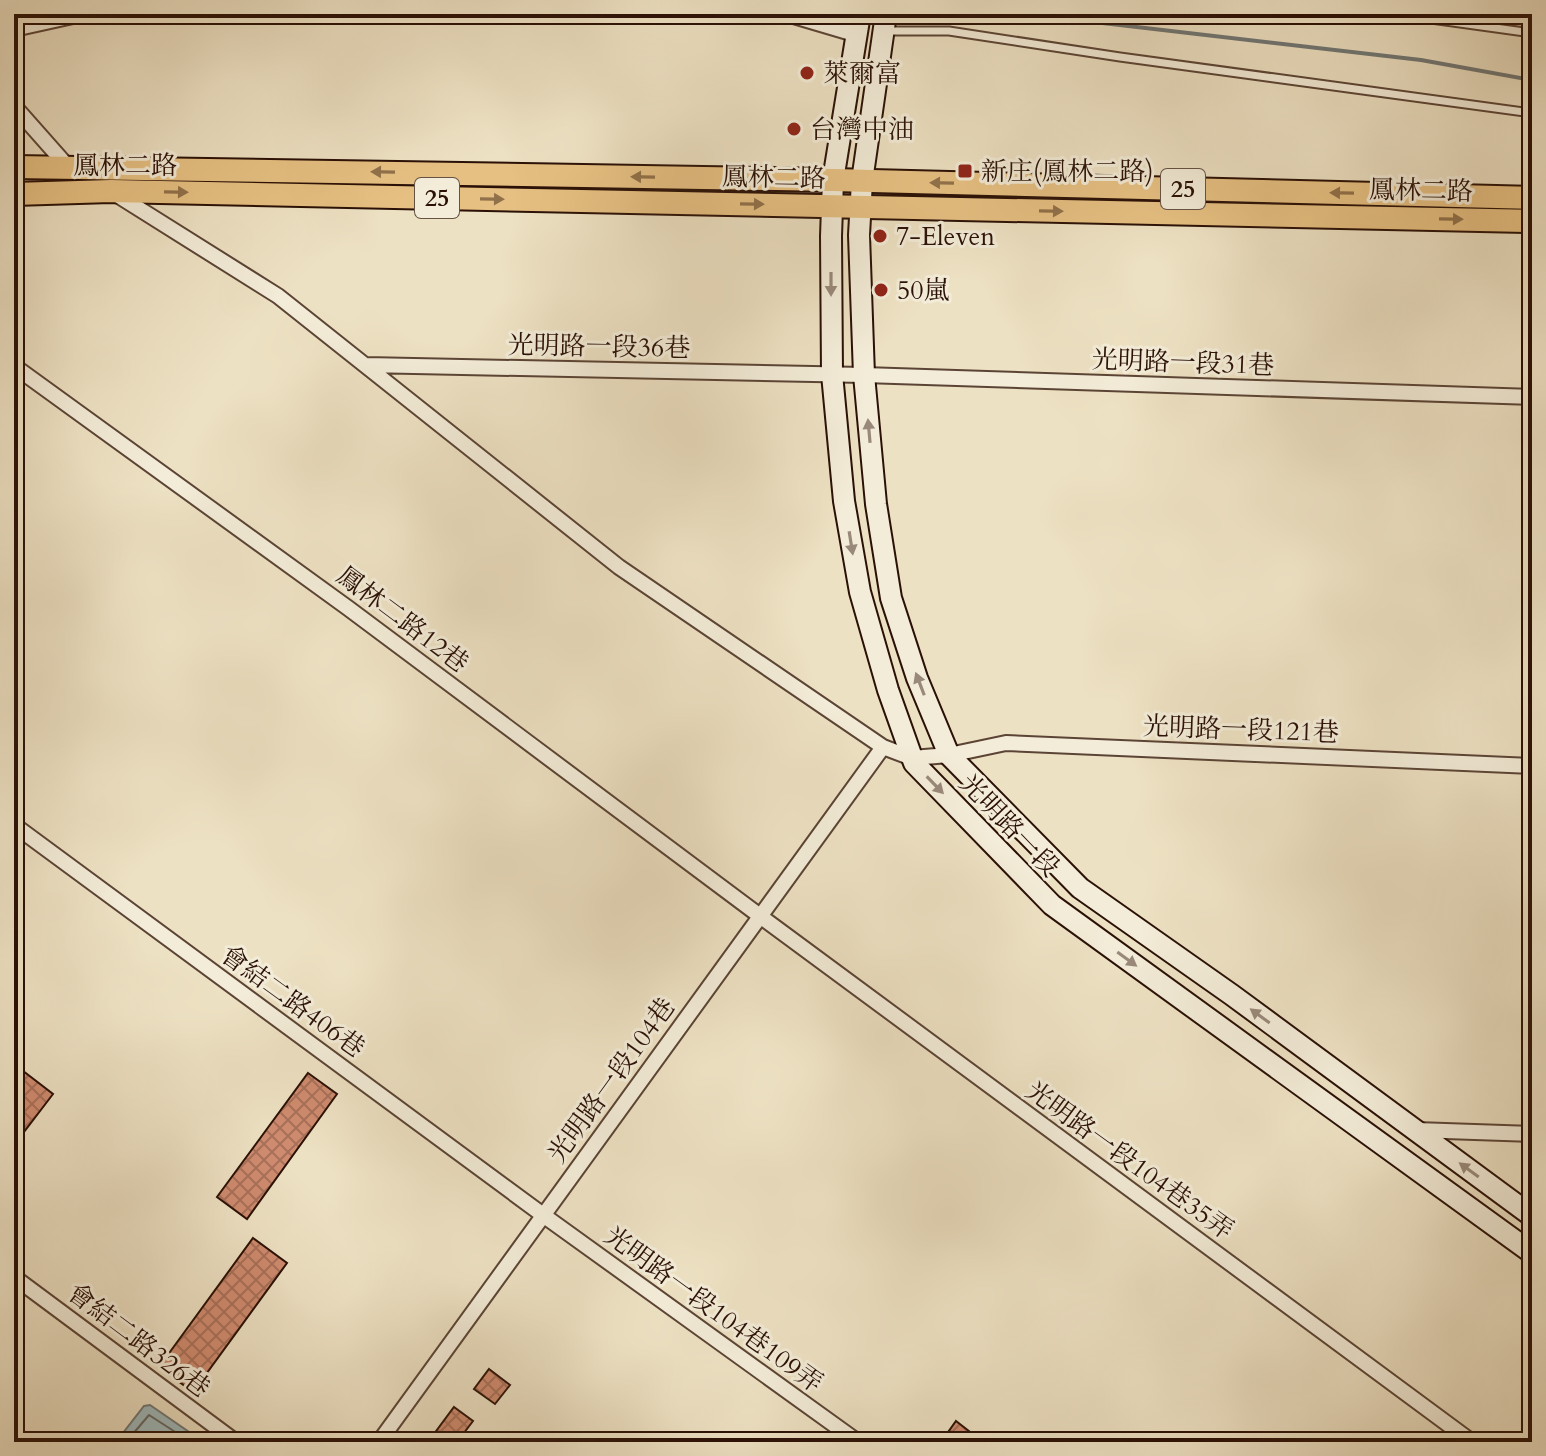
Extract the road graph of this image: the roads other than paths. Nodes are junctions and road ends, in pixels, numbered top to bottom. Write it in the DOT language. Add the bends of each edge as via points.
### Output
graph roads {
  1 [pos="82,14"];
  2 [pos="787,14"];
  3 [pos="1395,14"];
  4 [pos="885,22"];
  5 [pos="859,25"];
  6 [pos="14,29"];
  7 [pos="1532,33"];
  8 [pos="14,106"];
  9 [pos="1532,113"];
  10 [pos="14,167"];
  11 [pos="68,167"];
  12 [pos="833,180"];
  13 [pos="862,181"];
  14 [pos="111,191"];
  15 [pos="14,194"];
  16 [pos="1532,198"];
  17 [pos="833,206"];
  18 [pos="861,207"];
  19 [pos="1532,221"];
  20 [pos="366,365"];
  21 [pos="14,366"];
  22 [pos="832,374"];
  23 [pos="864,375"];
  24 [pos="1532,397"];
  25 [pos="883,747"];
  26 [pos="949,755"];
  27 [pos="912,758"];
  28 [pos="1532,766"];
  29 [pos="14,825"];
  30 [pos="760,916"];
  31 [pos="1415,1130"];
  32 [pos="1532,1134"];
  33 [pos="543,1215"];
  34 [pos="1532,1216"];
  35 [pos="1532,1253"];
  36 [pos="14,1277"];
  37 [pos="236,1442"];
  38 [pos="379,1442"];
  39 [pos="858,1442"];
  40 [pos="1472,1442"];
  1 -- 6 [label="street"];
  2 -- 5 [label="street"];
  3 -- 7 [label="lane"];
  4 -- 9 [label="lane"];
  4 -- 13 [label="street, 光明路一段"];
  5 -- 12 [label="street, 光明路一段"];
  8 -- 11 [label="street"];
  10 -- 11 [label="main road, 鳳林二路 / 25"];
  12 -- 11 [label="main road, 鳳林二路 / 25, one-way"];
  12 -- 13 [label="main road, 鳳林二路 / 25"];
  12 -- 17 [label="street, 光明路一段"];
  16 -- 13 [label="main road, 鳳林二路 / 25, one-way"];
  13 -- 18 [label="street, 光明路一段"];
  14 -- 15 [label="main road, 鳳林二路 / 25"];
  14 -- 17 [label="main road, 鳳林二路 / 25, one-way"];
  14 -- 20 [label="street" via="278,296"];
  17 -- 18 [label="main road, 鳳林二路 / 25"];
  17 -- 22 [label="street, 光明路一段, one-way"];
  18 -- 19 [label="main road, 鳳林二路 / 25, one-way"];
  18 -- 23 [label="street, 光明路一段"];
  20 -- 22 [label="street, 光明路一段36巷"];
  20 -- 25 [label="street" via="619,567"];
  21 -- 30 [label="street, 鳳林二路12巷"];
  22 -- 23 [label="street, 光明路一段31巷"];
  22 -- 27 [label="street, 光明路一段, one-way" via="844,501 860,592"];
  23 -- 24 [label="street, 光明路一段31巷"];
  26 -- 23 [label="street, 光明路一段, one-way" via="891,598"];
  25 -- 27 [label="street"];
  25 -- 30 [label="street, 光明路一段104巷"];
  26 -- 27 [label="street, 光明路一段121巷"];
  26 -- 28 [label="street, 光明路一段121巷" via="1006,743"];
  31 -- 26 [label="street, 光明路一段, one-way" via="1080,888"];
  27 -- 35 [label="street, 光明路一段, one-way" via="1052,905"];
  29 -- 33 [label="street, 會結二路406巷"];
  30 -- 33 [label="street, 光明路一段104巷"];
  30 -- 40 [label="street, 光明路一段104巷35弄"];
  31 -- 32 [label="street"];
  34 -- 31 [label="street, 光明路一段, one-way"];
  33 -- 38 [label="street, 光明路一段104巷"];
  33 -- 39 [label="street, 光明路一段104巷109弄"];
  36 -- 37 [label="street, 會結二路326巷"];
}
